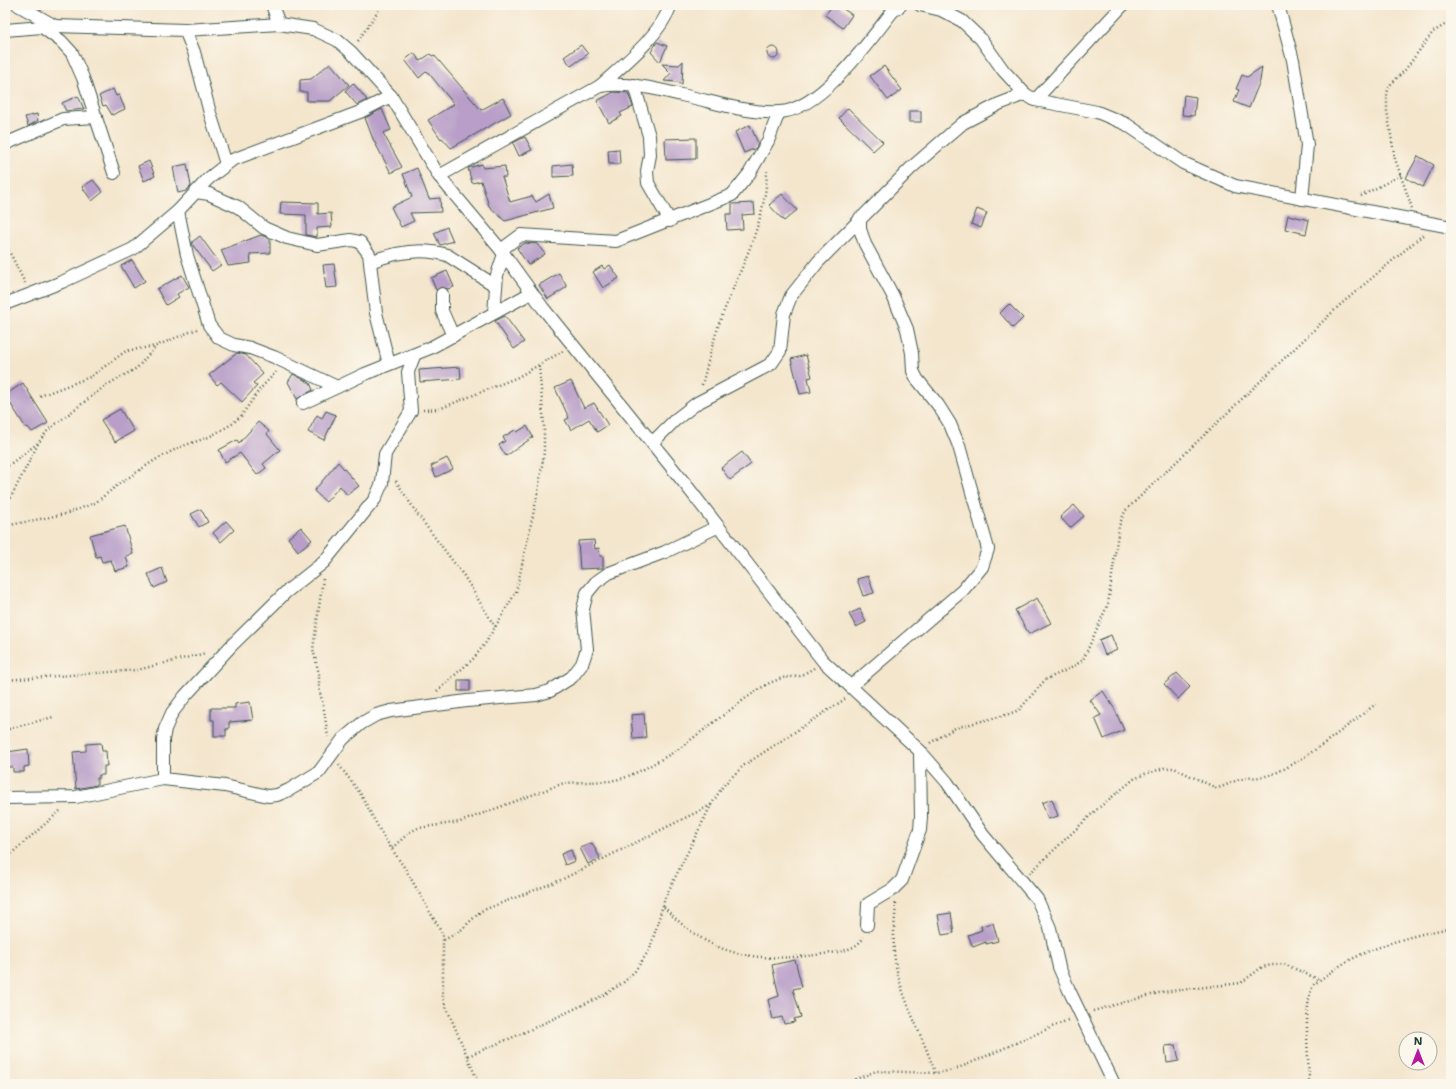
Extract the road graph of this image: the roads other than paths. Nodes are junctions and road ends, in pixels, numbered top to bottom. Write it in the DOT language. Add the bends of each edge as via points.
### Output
graph roads {
  1 [pos="18,5"];
  2 [pos="272,5"];
  3 [pos="671,5"];
  4 [pos="901,5"];
  5 [pos="920,5"];
  6 [pos="1123,5"];
  7 [pos="1278,5"];
  8 [pos="279,24"];
  9 [pos="56,26"];
  10 [pos="42,27"];
  11 [pos="5,30"];
  12 [pos="185,30"];
  13 [pos="634,85"];
  14 [pos="600,86"];
  15 [pos="1025,94"];
  16 [pos="390,96"];
  17 [pos="1035,100"];
  18 [pos="779,112"];
  19 [pos="96,117"];
  20 [pos="5,144"];
  21 [pos="226,164"];
  22 [pos="114,173"];
  23 [pos="439,176"];
  24 [pos="196,192"];
  25 [pos="1302,199"];
  26 [pos="178,211"];
  27 [pos="860,218"];
  28 [pos="670,221"];
  29 [pos="1451,227"];
  30 [pos="503,252"];
  31 [pos="370,262"];
  32 [pos="496,286"];
  33 [pos="531,293"];
  34 [pos="442,294"];
  35 [pos="5,304"];
  36 [pos="494,313"];
  37 [pos="453,336"];
  38 [pos="414,356"];
  39 [pos="389,364"];
  40 [pos="337,387"];
  41 [pos="303,403"];
  42 [pos="652,443"];
  43 [pos="717,527"];
  44 [pos="854,688"];
  45 [pos="920,751"];
  46 [pos="163,779"];
  47 [pos="5,798"];
  48 [pos="867,925"];
  49 [pos="1114,1084"];
  1 -- 9 [label="street"];
  2 -- 8 [label="street"];
  3 -- 14 [label="street" via="658,27 633,56"];
  4 -- 18 [label="street" via="892,12 840,75 820,93 799,108"];
  5 -- 15 [label="street" via="941,10 962,21 981,39 1003,70"];
  6 -- 17 [label="street"];
  7 -- 25 [label="street" via="1293,60 1307,145"];
  8 -- 12 [label="street"];
  8 -- 16 [label="street" via="313,29 337,40"];
  9 -- 10 [label="street"];
  9 -- 12 [label="street"];
  10 -- 11 [label="street"];
  10 -- 19 [label="street" via="62,41 72,53"];
  12 -- 21 [label="street" via="194,52"];
  13 -- 14 [label="street"];
  13 -- 18 [label="street" via="749,109"];
  13 -- 28 [label="street" via="649,136 648,183"];
  14 -- 23 [label="street"];
  15 -- 17 [label="street"];
  15 -- 27 [label="street" via="999,104 963,124 911,168"];
  16 -- 21 [label="street" via="360,112"];
  16 -- 23 [label="street"];
  17 -- 25 [label="street" via="1097,112 1126,124 1183,163 1235,186"];
  18 -- 28 [label="street" via="768,141 739,189 732,195"];
  19 -- 20 [label="street" via="63,119"];
  19 -- 22 [label="street"];
  21 -- 24 [label="street"];
  23 -- 30 [label="street"];
  24 -- 26 [label="street"];
  24 -- 31 [label="street" via="209,194 238,207 264,228 287,238 317,245 351,240 360,242 369,254"];
  25 -- 29 [label="street"];
  26 -- 35 [label="street" via="133,250"];
  26 -- 40 [label="street" via="186,255 209,325 219,338 287,362"];
  27 -- 42 [label="street" via="818,262 791,296 784,314 780,351 776,359 697,403 674,420"];
  27 -- 44 [label="street" via="860,229 865,244 893,296 906,329 913,371 950,424 959,446 988,549 982,566 963,590"];
  28 -- 30 [label="street" via="616,241 521,235"];
  30 -- 32 [label="street"];
  30 -- 33 [label="street"];
  31 -- 32 [label="street" via="400,252 438,252"];
  31 -- 39 [label="street" via="376,313"];
  32 -- 36 [label="street"];
  33 -- 36 [label="street"];
  33 -- 42 [label="street"];
  34 -- 37 [label="street" via="442,312"];
  36 -- 37 [label="street"];
  37 -- 38 [label="street"];
  38 -- 39 [label="street"];
  38 -- 46 [label="street" via="408,372 411,411 385,454 382,483 375,499 324,562 286,592 231,646 172,713 163,740"];
  39 -- 40 [label="street"];
  40 -- 41 [label="street"];
  42 -- 43 [label="street"];
  43 -- 44 [label="street" via="823,661"];
  43 -- 46 [label="street" via="665,552 609,573 596,582 587,593 583,609 587,649 582,664 572,677 550,691 536,695 467,701 376,715 352,730 319,772 289,790 268,796 225,786"];
  44 -- 45 [label="street"];
  45 -- 48 [label="street" via="920,830 902,880 897,886 868,904"];
  45 -- 49 [label="street" via="947,782 983,836 1023,880 1044,913 1059,967"];
  46 -- 47 [label="street" via="76,797"];
}
